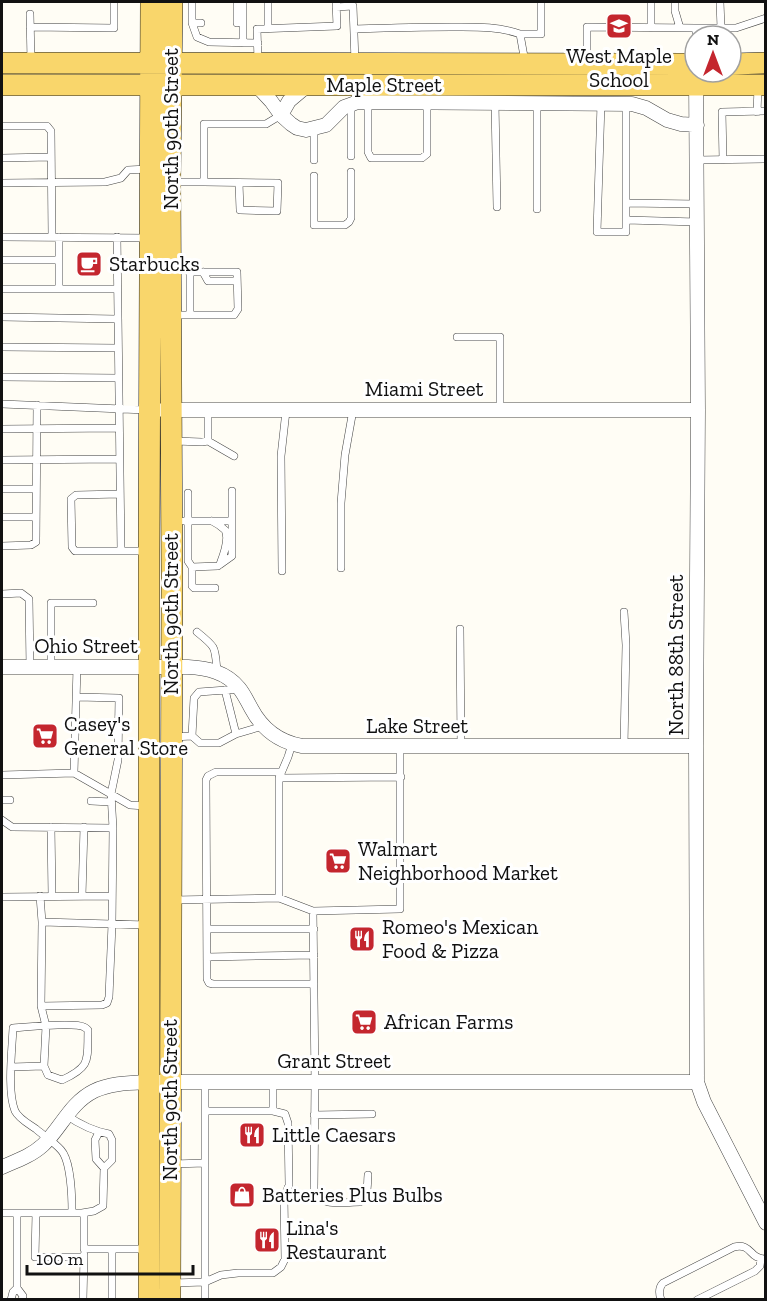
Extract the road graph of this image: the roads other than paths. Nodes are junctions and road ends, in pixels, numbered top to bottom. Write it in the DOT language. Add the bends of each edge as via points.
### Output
graph roads {
  1 [pos="114,2"];
  2 [pos="151,2"];
  3 [pos="172,2"];
  4 [pos="192,2"];
  5 [pos="237,2"];
  6 [pos="243,2"];
  7 [pos="268,2"];
  8 [pos="541,2"];
  9 [pos="651,2"];
  10 [pos="675,2"];
  11 [pos="720,2"];
  12 [pos="336,4"];
  13 [pos="353,4"];
  14 [pos="30,14"];
  15 [pos="765,18"];
  16 [pos="192,23"];
  17 [pos="201,23"];
  18 [pos="237,23"];
  19 [pos="721,24"];
  20 [pos="743,26"];
  21 [pos="30,27"];
  22 [pos="651,28"];
  23 [pos="680,28"];
  24 [pos="268,29"];
  25 [pos="354,29"];
  26 [pos="683,29"];
  27 [pos="520,34"];
  28 [pos="243,43"];
  29 [pos="258,53"];
  30 [pos="2,63"];
  31 [pos="31,63"];
  32 [pos="151,63"];
  33 [pos="765,63"];
  34 [pos="172,64"];
  35 [pos="355,64"];
  36 [pos="526,64"];
  37 [pos="587,64"];
  38 [pos="683,64"];
  39 [pos="743,64"];
  40 [pos="683,79"];
  41 [pos="743,83"];
  42 [pos="696,84"];
  43 [pos="2,85"];
  44 [pos="150,85"];
  45 [pos="172,85"];
  46 [pos="256,85"];
  47 [pos="308,85"];
  48 [pos="762,85"];
  49 [pos="368,102"];
  50 [pos="351,103"];
  51 [pos="427,103"];
  52 [pos="495,103"];
  53 [pos="537,103"];
  54 [pos="600,103"];
  55 [pos="626,104"];
  56 [pos="765,111"];
  57 [pos="757,112"];
  58 [pos="281,116"];
  59 [pos="697,125"];
  60 [pos="2,126"];
  61 [pos="314,129"];
  62 [pos="351,156"];
  63 [pos="51,157"];
  64 [pos="2,158"];
  65 [pos="765,159"];
  66 [pos="314,160"];
  67 [pos="697,160"];
  68 [pos="723,160"];
  69 [pos="150,169"];
  70 [pos="351,172"];
  71 [pos="314,176"];
  72 [pos="171,182"];
  73 [pos="204,182"];
  74 [pos="2,183"];
  75 [pos="51,183"];
  76 [pos="239,183"];
  77 [pos="626,203"];
  78 [pos="697,204"];
  79 [pos="497,207"];
  80 [pos="537,209"];
  81 [pos="626,220"];
  82 [pos="697,222"];
  83 [pos="2,237"];
  84 [pos="55,237"];
  85 [pos="117,237"];
  86 [pos="150,238"];
  87 [pos="2,261"];
  88 [pos="59,261"];
  89 [pos="180,270"];
  90 [pos="2,289"];
  91 [pos="59,289"];
  92 [pos="117,289"];
  93 [pos="180,315"];
  94 [pos="2,317"];
  95 [pos="117,319"];
  96 [pos="457,337"];
  97 [pos="2,347"];
  98 [pos="118,348"];
  99 [pos="2,377"];
  100 [pos="118,378"];
  101 [pos="2,404"];
  102 [pos="37,405"];
  103 [pos="118,409"];
  104 [pos="160,410"];
  105 [pos="353,410"];
  106 [pos="500,410"];
  107 [pos="698,410"];
  108 [pos="208,411"];
  109 [pos="286,411"];
  110 [pos="2,429"];
  111 [pos="36,429"];
  112 [pos="118,429"];
  113 [pos="171,441"];
  114 [pos="208,441"];
  115 [pos="234,456"];
  116 [pos="119,459"];
  117 [pos="2,460"];
  118 [pos="36,460"];
  119 [pos="2,489"];
  120 [pos="36,489"];
  121 [pos="232,491"];
  122 [pos="188,493"];
  123 [pos="120,494"];
  124 [pos="2,517"];
  125 [pos="36,517"];
  126 [pos="179,521"];
  127 [pos="213,521"];
  128 [pos="232,521"];
  129 [pos="2,546"];
  130 [pos="121,551"];
  131 [pos="149,551"];
  132 [pos="219,566"];
  133 [pos="192,567"];
  134 [pos="341,568"];
  135 [pos="282,571"];
  136 [pos="182,578"];
  137 [pos="215,588"];
  138 [pos="2,594"];
  139 [pos="93,603"];
  140 [pos="624,612"];
  141 [pos="460,629"];
  142 [pos="197,632"];
  143 [pos="2,667"];
  144 [pos="30,667"];
  145 [pos="51,667"];
  146 [pos="77,667"];
  147 [pos="150,667"];
  148 [pos="171,667"];
  149 [pos="217,673"];
  150 [pos="240,689"];
  151 [pos="225,690"];
  152 [pos="76,697"];
  153 [pos="263,726"];
  154 [pos="236,734"];
  155 [pos="171,736"];
  156 [pos="192,736"];
  157 [pos="292,744"];
  158 [pos="624,746"];
  159 [pos="696,746"];
  160 [pos="400,747"];
  161 [pos="461,747"];
  162 [pos="109,749"];
  163 [pos="118,749"];
  164 [pos="74,773"];
  165 [pos="2,775"];
  166 [pos="280,775"];
  167 [pos="401,777"];
  168 [pos="111,798"];
  169 [pos="91,801"];
  170 [pos="149,806"];
  171 [pos="2,820"];
  172 [pos="51,827"];
  173 [pos="84,827"];
  174 [pos="113,828"];
  175 [pos="40,896"];
  176 [pos="52,896"];
  177 [pos="82,896"];
  178 [pos="112,896"];
  179 [pos="2,897"];
  180 [pos="279,898"];
  181 [pos="207,899"];
  182 [pos="171,900"];
  183 [pos="313,911"];
  184 [pos="42,922"];
  185 [pos="112,924"];
  186 [pos="149,926"];
  187 [pos="207,929"];
  188 [pos="314,929"];
  189 [pos="314,956"];
  190 [pos="207,957"];
  191 [pos="314,984"];
  192 [pos="41,1006"];
  193 [pos="46,1026"];
  194 [pos="44,1066"];
  195 [pos="11,1067"];
  196 [pos="149,1082"];
  197 [pos="171,1082"];
  198 [pos="205,1082"];
  199 [pos="273,1082"];
  200 [pos="315,1082"];
  201 [pos="697,1082"];
  202 [pos="205,1111"];
  203 [pos="273,1111"];
  204 [pos="372,1114"];
  205 [pos="66,1115"];
  206 [pos="314,1115"];
  207 [pos="99,1132"];
  208 [pos="48,1139"];
  209 [pos="205,1163"];
  210 [pos="171,1164"];
  211 [pos="2,1167"];
  212 [pos="104,1168"];
  213 [pos="368,1175"];
  214 [pos="2,1213"];
  215 [pos="16,1213"];
  216 [pos="36,1213"];
  217 [pos="72,1213"];
  218 [pos="82,1213"];
  219 [pos="765,1223"];
  220 [pos="112,1249"];
  221 [pos="148,1249"];
  222 [pos="84,1253"];
  223 [pos="763,1259"];
  224 [pos="205,1282"];
  225 [pos="17,1288"];
  226 [pos="170,1291"];
  227 [pos="11,1299"];
  228 [pos="22,1299"];
  229 [pos="84,1299"];
  230 [pos="112,1299"];
  231 [pos="149,1299"];
  232 [pos="205,1299"];
  233 [pos="661,1299"];
  234 [pos="698,1299"];
  1 -- 21 [label="lane" via="114,28"];
  2 -- 32 [label="main road, North 90th Street"];
  3 -- 34 [label="main road, North 90th Street"];
  4 -- 16 [label="lane"];
  5 -- 18 [label="lane"];
  6 -- 18 [label="lane"];
  7 -- 24 [label="lane"];
  8 -- 27 [label="lane" via="541,34"];
  9 -- 22 [label="lane"];
  10 -- 23 [label="lane"];
  11 -- 19 [label="lane"];
  12 -- 13 [label="lane"];
  12 -- 24 [label="lane" via="337,26"];
  13 -- 25 [label="lane"];
  14 -- 21 [label="lane"];
  15 -- 20 [label="lane"];
  16 -- 17 [label="lane"];
  16 -- 28 [label="lane" via="197,37 209,42"];
  18 -- 28 [label="lane"];
  21 -- 31 [label="lane"];
  22 -- 23 [label="lane"];
  22 -- 37 [label="lane" via="587,27"];
  23 -- 26 [label="lane"];
  24 -- 29 [label="lane" via="257,29"];
  25 -- 27 [label="lane" via="479,27"];
  25 -- 35 [label="lane"];
  27 -- 36 [label="lane"];
  28 -- 29 [label="lane"];
  29 -- 34 [label="main road, Maple Street"];
  29 -- 35 [label="main road, Maple Street"];
  30 -- 31 [label="main road, Maple Street"];
  31 -- 32 [label="main road, Maple Street"];
  32 -- 34 [label="main road, Maple Street"];
  32 -- 44 [label="main road, North 90th Street"];
  33 -- 39 [label="main road"];
  34 -- 45 [label="main road, North 90th Street"];
  35 -- 36 [label="main road, Maple Street"];
  36 -- 37 [label="main road, Maple Street"];
  37 -- 38 [label="main road, Maple Street"];
  40 -- 47 [label="main road, Maple Street"];
  41 -- 48 [label="main road, Maple Street"];
  42 -- 59 [label="street, North 88th Street"];
  43 -- 44 [label="main road, Maple Street"];
  44 -- 45 [label="main road, Maple Street"];
  44 -- 69 [label="main road, North 90th Street"];
  45 -- 46 [label="main road, Maple Street"];
  45 -- 72 [label="main road, North 90th Street"];
  46 -- 47 [label="main road, Maple Street"];
  46 -- 58 [label="street"];
  47 -- 58 [label="street" via="289,101"];
  48 -- 57 [label="lane"];
  49 -- 50 [label="street"];
  49 -- 51 [label="street"];
  49 -- 51 [label="lane" via="371,158 422,158 427,154"];
  50 -- 61 [label="street" via="326,125"];
  50 -- 62 [label="lane"];
  51 -- 52 [label="street"];
  52 -- 53 [label="street"];
  52 -- 79 [label="lane"];
  53 -- 54 [label="street"];
  53 -- 80 [label="lane"];
  54 -- 55 [label="street"];
  54 -- 81 [label="lane" via="597,232 626,232"];
  55 -- 59 [label="street" via="646,108 667,120"];
  55 -- 77 [label="lane"];
  56 -- 57 [label="lane"];
  57 -- 68 [label="lane" via="722,112"];
  58 -- 61 [label="street" via="297,128"];
  58 -- 73 [label="lane" via="266,124 204,124"];
  59 -- 67 [label="street, North 88th Street"];
  60 -- 63 [label="lane" via="47,126 51,131"];
  61 -- 66 [label="lane"];
  63 -- 64 [label="lane"];
  63 -- 75 [label="lane"];
  65 -- 68 [label="lane"];
  67 -- 68 [label="lane"];
  67 -- 78 [label="street, North 88th Street"];
  69 -- 75 [label="lane" via="128,170 121,178 105,182"];
  69 -- 86 [label="main road, North 90th Street"];
  70 -- 71 [label="lane" via="351,218 345,225 314,225"];
  72 -- 73 [label="lane"];
  72 -- 89 [label="main road, North 90th Street"];
  73 -- 76 [label="lane"];
  74 -- 75 [label="lane"];
  75 -- 84 [label="lane"];
  76 -- 76 [label="lane" via="278,183 277,211 240,210"];
  77 -- 78 [label="lane"];
  77 -- 81 [label="lane"];
  78 -- 82 [label="street, North 88th Street"];
  81 -- 82 [label="lane"];
  82 -- 107 [label="street, North 88th Street"];
  83 -- 84 [label="lane"];
  84 -- 85 [label="lane"];
  84 -- 88 [label="lane"];
  85 -- 86 [label="lane"];
  85 -- 92 [label="lane"];
  86 -- 104 [label="main road, North 90th Street"];
  87 -- 88 [label="lane"];
  88 -- 91 [label="lane"];
  89 -- 93 [label="main road, North 90th Street"];
  89 -- 93 [label="lane" via="203,272 208,281 237,281 238,309 234,315"];
  90 -- 91 [label="lane"];
  91 -- 92 [label="lane"];
  92 -- 95 [label="lane"];
  93 -- 104 [label="main road, North 90th Street"];
  94 -- 95 [label="lane"];
  95 -- 98 [label="lane"];
  96 -- 106 [label="lane" via="500,337"];
  97 -- 98 [label="lane"];
  98 -- 100 [label="lane"];
  99 -- 100 [label="lane"];
  100 -- 103 [label="lane"];
  101 -- 102 [label="lane"];
  102 -- 103 [label="lane"];
  102 -- 111 [label="lane"];
  103 -- 104 [label="lane"];
  103 -- 112 [label="lane"];
  104 -- 108 [label="street, Miami Street"];
  104 -- 113 [label="main road, North 90th Street"];
  104 -- 131 [label="main road, North 90th Street"];
  105 -- 106 [label="street, Miami Street"];
  105 -- 109 [label="street, Miami Street"];
  105 -- 134 [label="lane" via="341,503"];
  106 -- 107 [label="street, Miami Street"];
  107 -- 159 [label="street, North 88th Street"];
  108 -- 109 [label="street, Miami Street"];
  108 -- 114 [label="lane"];
  109 -- 135 [label="lane" via="281,456"];
  110 -- 111 [label="lane"];
  111 -- 112 [label="lane"];
  111 -- 118 [label="lane"];
  112 -- 116 [label="lane"];
  113 -- 114 [label="lane"];
  113 -- 126 [label="main road, North 90th Street"];
  114 -- 115 [label="lane"];
  116 -- 118 [label="lane"];
  116 -- 123 [label="lane"];
  117 -- 118 [label="lane"];
  118 -- 120 [label="lane"];
  119 -- 120 [label="lane"];
  120 -- 125 [label="lane"];
  121 -- 128 [label="lane"];
  122 -- 126 [label="lane"];
  123 -- 130 [label="lane"];
  123 -- 130 [label="lane" via="76,495 71,499 75,551"];
  124 -- 125 [label="lane"];
  125 -- 129 [label="lane" via="36,542"];
  126 -- 127 [label="lane"];
  126 -- 133 [label="lane"];
  126 -- 136 [label="main road, North 90th Street"];
  127 -- 128 [label="lane"];
  127 -- 132 [label="lane" via="225,530 226,536 226,551"];
  128 -- 132 [label="lane" via="232,556"];
  130 -- 131 [label="lane"];
  131 -- 147 [label="main road, North 90th Street"];
  132 -- 133 [label="lane"];
  133 -- 136 [label="lane"];
  136 -- 137 [label="lane" via="194,588"];
  136 -- 148 [label="main road, North 90th Street"];
  138 -- 144 [label="lane" via="21,593 29,599"];
  139 -- 145 [label="lane" via="51,603"];
  140 -- 158 [label="lane"];
  141 -- 161 [label="lane"];
  142 -- 149 [label="lane" via="215,649"];
  143 -- 144 [label="street, Ohio Street"];
  144 -- 145 [label="street, Ohio Street"];
  145 -- 146 [label="street, Ohio Street"];
  146 -- 147 [label="street, Ohio Street"];
  146 -- 152 [label="lane"];
  147 -- 148 [label="street, Ohio Street"];
  147 -- 170 [label="main road, North 90th Street"];
  148 -- 149 [label="street, Lake Street"];
  148 -- 155 [label="main road, North 90th Street"];
  149 -- 150 [label="street, Lake Street"];
  150 -- 151 [label="lane"];
  150 -- 153 [label="street, Lake Street"];
  151 -- 154 [label="lane"];
  151 -- 156 [label="lane" via="199,692 194,698"];
  152 -- 163 [label="lane" via="119,698 114,732"];
  152 -- 164 [label="lane"];
  153 -- 154 [label="lane"];
  153 -- 157 [label="street, Lake Street"];
  154 -- 156 [label="lane" via="219,743 200,743"];
  155 -- 156 [label="lane"];
  155 -- 182 [label="main road, North 90th Street"];
  157 -- 160 [label="street, Lake Street"];
  157 -- 166 [label="lane"];
  158 -- 159 [label="street, Lake Street"];
  158 -- 161 [label="street, Lake Street"];
  159 -- 201 [label="street, North 88th Street"];
  160 -- 161 [label="street, Lake Street"];
  160 -- 167 [label="lane"];
  162 -- 163 [label="lane"];
  163 -- 168 [label="lane"];
  164 -- 165 [label="lane"];
  164 -- 168 [label="lane"];
  166 -- 167 [label="lane"];
  166 -- 180 [label="lane"];
  166 -- 181 [label="lane" via="216,772 208,776"];
  167 -- 183 [label="lane" via="400,909"];
  168 -- 169 [label="lane"];
  168 -- 170 [label="lane"];
  168 -- 174 [label="lane"];
  170 -- 186 [label="main road, North 90th Street"];
  171 -- 172 [label="lane" via="12,827"];
  172 -- 173 [label="lane"];
  172 -- 176 [label="lane"];
  173 -- 174 [label="lane"];
  173 -- 177 [label="lane"];
  174 -- 178 [label="lane"];
  175 -- 176 [label="lane"];
  175 -- 179 [label="lane"];
  175 -- 184 [label="lane"];
  176 -- 177 [label="lane"];
  177 -- 178 [label="lane"];
  178 -- 185 [label="lane"];
  180 -- 181 [label="lane"];
  180 -- 183 [label="lane"];
  181 -- 182 [label="lane"];
  181 -- 187 [label="lane"];
  182 -- 197 [label="main road, North 90th Street"];
  183 -- 188 [label="lane"];
  184 -- 185 [label="lane"];
  184 -- 192 [label="lane"];
  185 -- 186 [label="lane"];
  185 -- 192 [label="lane" via="107,1003"];
  186 -- 196 [label="main road, North 90th Street"];
  187 -- 188 [label="lane"];
  187 -- 190 [label="lane"];
  188 -- 189 [label="lane"];
  189 -- 190 [label="lane"];
  189 -- 191 [label="lane"];
  190 -- 191 [label="lane" via="209,983"];
  191 -- 200 [label="lane"];
  192 -- 193 [label="lane"];
  193 -- 194 [label="lane"];
  193 -- 194 [label="lane" via="84,1026 88,1030 87,1061 74,1075 62,1080 48,1075"];
  193 -- 195 [label="lane" via="13,1028"];
  194 -- 195 [label="lane"];
  195 -- 208 [label="lane" via="15,1110"];
  196 -- 197 [label="street, Grant Street"];
  196 -- 205 [label="street, Grant Street" via="100,1088 81,1099"];
  196 -- 221 [label="main road, North 90th Street"];
  197 -- 198 [label="street, Grant Street"];
  197 -- 210 [label="main road, North 90th Street"];
  198 -- 199 [label="street, Grant Street"];
  198 -- 202 [label="lane"];
  199 -- 200 [label="street, Grant Street"];
  199 -- 203 [label="lane"];
  200 -- 201 [label="street, Grant Street"];
  200 -- 206 [label="lane"];
  201 -- 219 [label="street, North 88th Street"];
  202 -- 203 [label="lane"];
  202 -- 209 [label="lane"];
  203 -- 224 [label="lane" via="285,1114 288,1123 285,1259 273,1273 221,1275"];
  204 -- 206 [label="lane"];
  205 -- 207 [label="lane"];
  205 -- 208 [label="street, Grant Street"];
  206 -- 213 [label="lane" via="316,1196 329,1203 360,1202 367,1194"];
  207 -- 212 [label="lane" via="95,1140 96,1159"];
  207 -- 212 [label="lane" via="109,1134 112,1140 112,1160"];
  208 -- 211 [label="street, Grant Street" via="32,1153"];
  208 -- 217 [label="lane" via="65,1156"];
  209 -- 210 [label="lane"];
  209 -- 224 [label="lane"];
  210 -- 226 [label="main road, North 90th Street"];
  212 -- 218 [label="lane" via="102,1206"];
  214 -- 215 [label="lane"];
  215 -- 216 [label="lane"];
  215 -- 225 [label="lane"];
  216 -- 217 [label="lane"];
  216 -- 222 [label="lane" via="35,1257"];
  217 -- 218 [label="lane"];
  218 -- 222 [label="lane"];
  220 -- 221 [label="lane"];
  220 -- 222 [label="lane"];
  220 -- 230 [label="lane"];
  221 -- 231 [label="main road, North 90th Street"];
  222 -- 229 [label="lane"];
  223 -- 233 [label="lane" via="746,1247 734,1247 663,1283"];
  223 -- 234 [label="lane" via="755,1270"];
  224 -- 226 [label="lane"];
  224 -- 232 [label="lane"];
  225 -- 227 [label="lane"];
  225 -- 228 [label="lane"];
}
